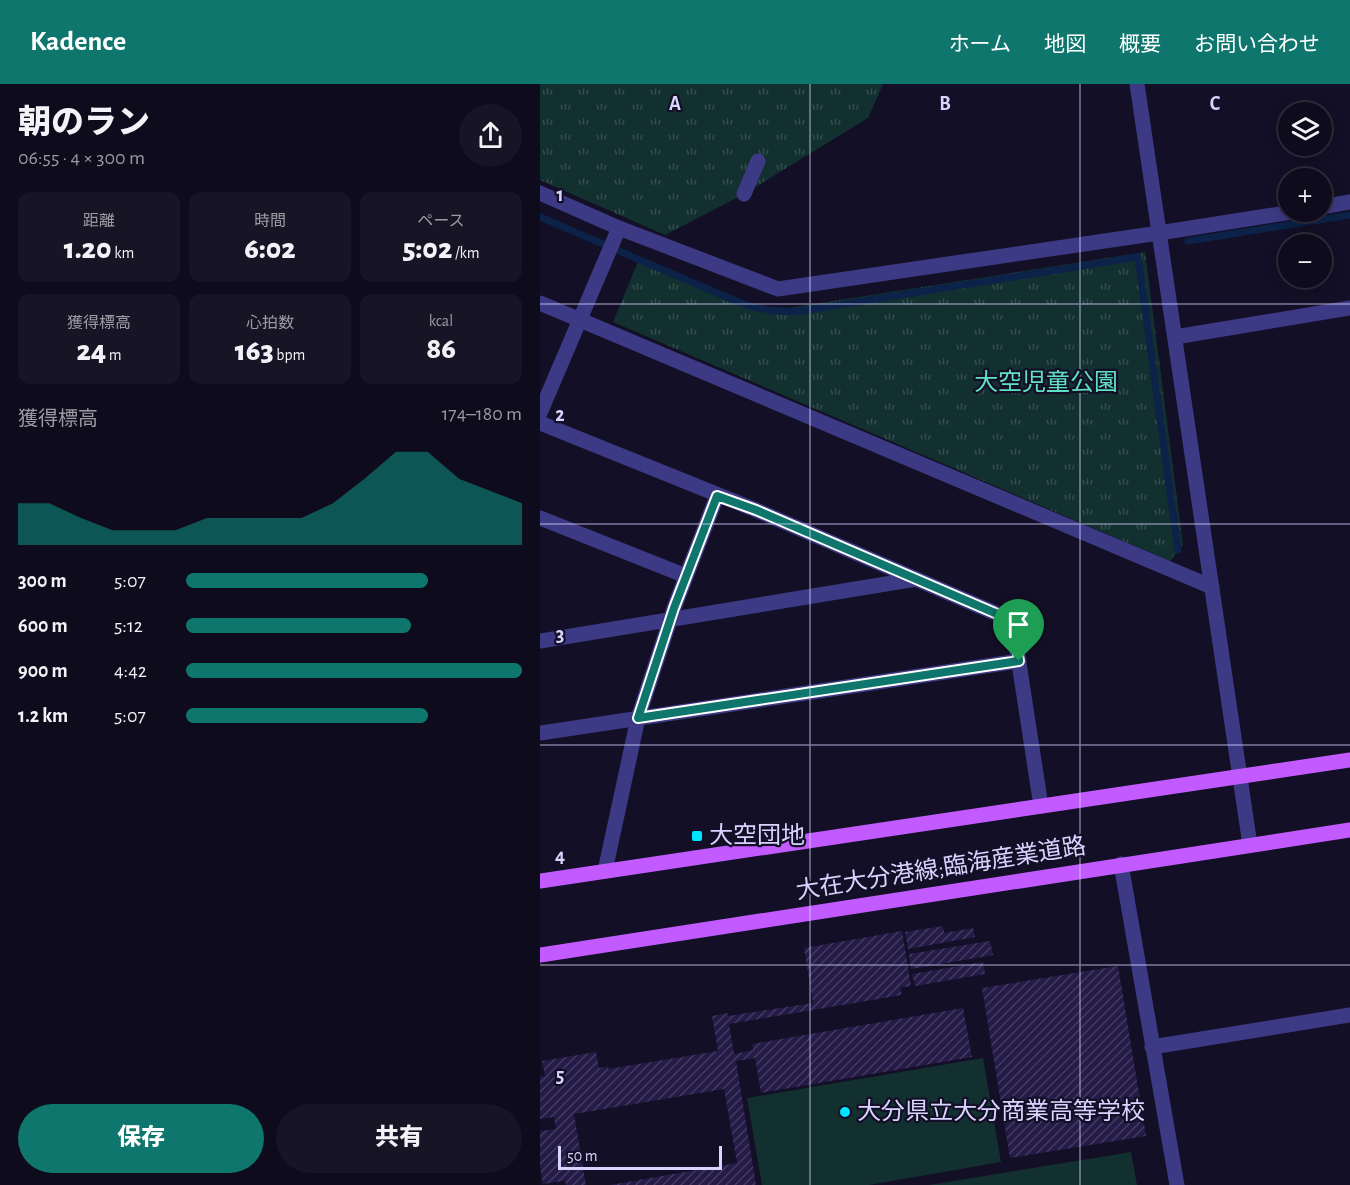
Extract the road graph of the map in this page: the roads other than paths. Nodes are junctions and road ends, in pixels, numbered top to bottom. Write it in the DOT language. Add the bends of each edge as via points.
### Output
graph roads {
  1 [pos="1137,84"];
  2 [pos="758,161"];
  3 [pos="540,193"];
  4 [pos="744,194"];
  5 [pos="1350,202"];
  6 [pos="1332,205"];
  7 [pos="1278,214"];
  8 [pos="619,228"];
  9 [pos="1160,233"];
  10 [pos="540,303"];
  11 [pos="1350,308"];
  12 [pos="580,320"];
  13 [pos="1175,336"];
  14 [pos="540,413"];
  15 [pos="540,423"];
  16 [pos="717,496"];
  17 [pos="540,518"];
  18 [pos="686,576"];
  19 [pos="916,579"];
  20 [pos="1212,587"];
  21 [pos="670,619"];
  22 [pos="540,641"];
  23 [pos="1019,661"];
  24 [pos="638,718"];
  25 [pos="540,733"];
  26 [pos="1350,760"];
  27 [pos="1240,776"];
  28 [pos="1041,806"];
  29 [pos="1350,830"];
  30 [pos="1250,845"];
  31 [pos="1121,864"];
  32 [pos="605,871"];
  33 [pos="540,881"];
  34 [pos="540,955"];
  35 [pos="1350,1015"];
  36 [pos="1152,1047"];
  37 [pos="1177,1185"];
  1 -- 9 [label="street"];
  2 -- 4 [label="street"];
  3 -- 8 [label="street"];
  5 -- 6 [label="street"];
  7 -- 9 [label="street"];
  8 -- 9 [label="street" via="778,289"];
  8 -- 12 [label="street"];
  9 -- 13 [label="street"];
  10 -- 12 [label="street"];
  11 -- 13 [label="street"];
  12 -- 14 [label="street"];
  12 -- 20 [label="street"];
  13 -- 20 [label="street"];
  15 -- 16 [label="street"];
  16 -- 18 [label="street"];
  16 -- 19 [label="street"];
  17 -- 18 [label="street"];
  18 -- 21 [label="street"];
  19 -- 21 [label="street"];
  19 -- 23 [label="street" via="1002,616 1014,631"];
  20 -- 27 [label="street"];
  21 -- 22 [label="street"];
  21 -- 24 [label="street"];
  23 -- 24 [label="street"];
  23 -- 28 [label="street"];
  24 -- 25 [label="street"];
  24 -- 32 [label="street"];
  26 -- 27 [label="main road, 大在大分港線;臨海産業道路"];
  27 -- 28 [label="main road, 大在大分港線;臨海産業道路"];
  27 -- 30 [label="street"];
  28 -- 32 [label="main road, 大在大分港線;臨海産業道路"];
  29 -- 30 [label="main road, 大在大分港線;臨海産業道路"];
  30 -- 31 [label="main road, 大在大分港線;臨海産業道路"];
  31 -- 34 [label="main road, 大在大分港線;臨海産業道路"];
  31 -- 36 [label="street"];
  32 -- 33 [label="main road, 大在大分港線;臨海産業道路"];
  35 -- 36 [label="street"];
  36 -- 37 [label="street"];
}
